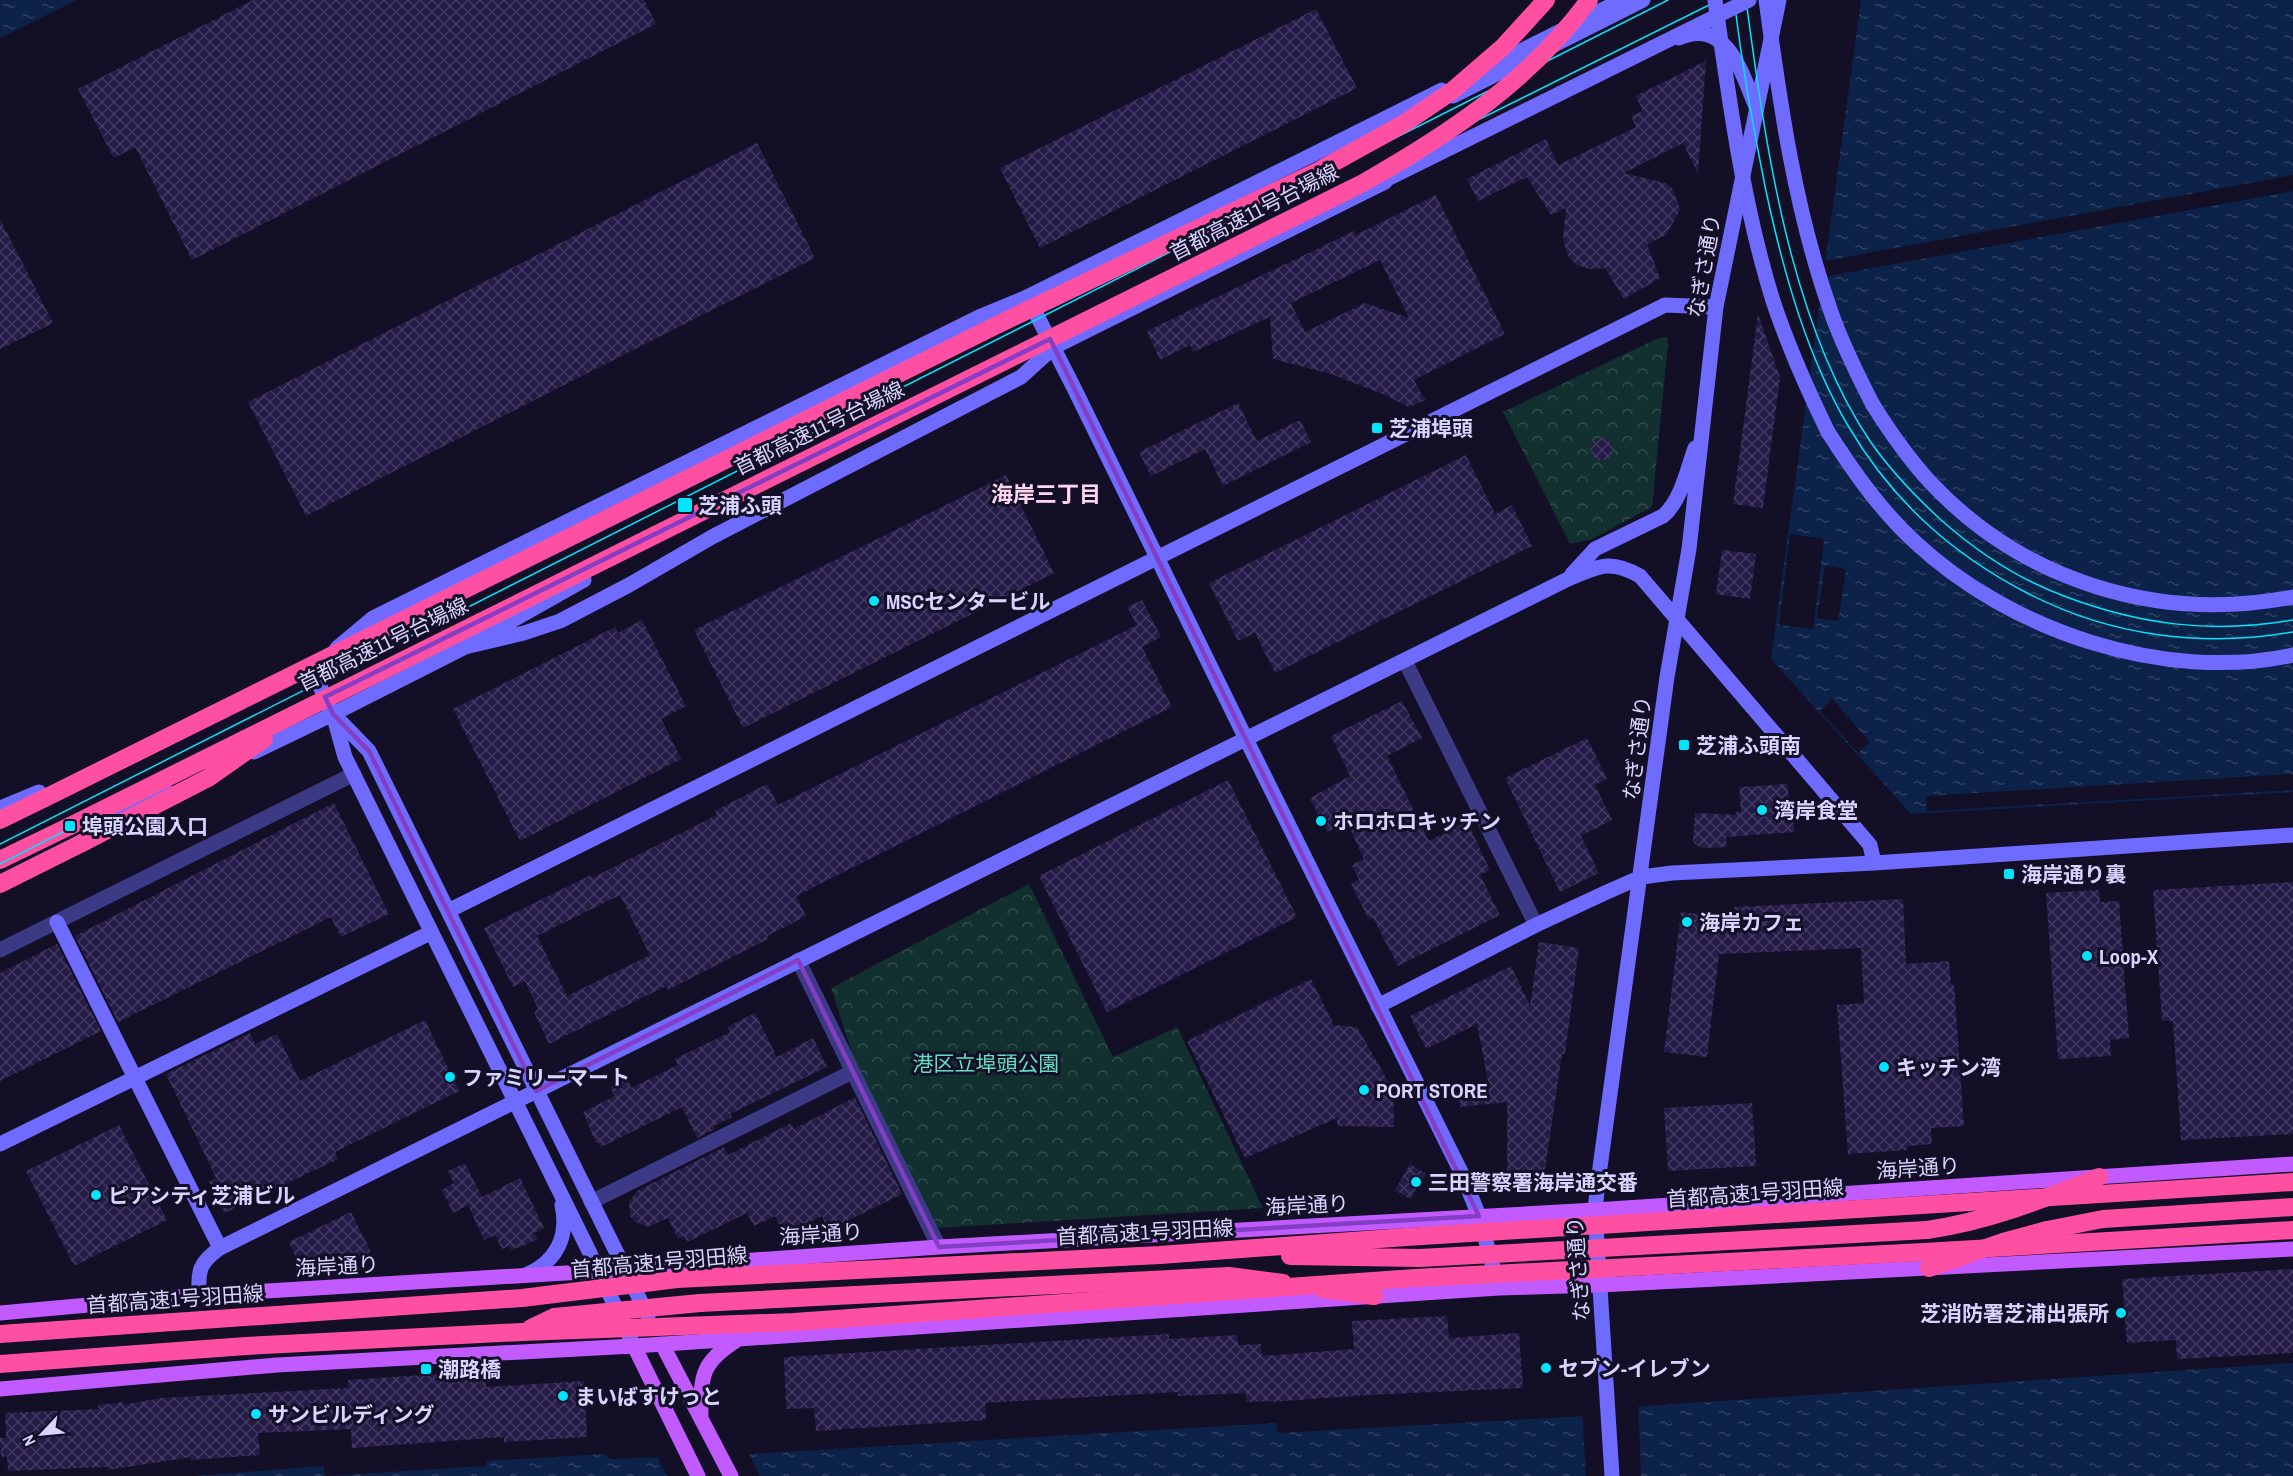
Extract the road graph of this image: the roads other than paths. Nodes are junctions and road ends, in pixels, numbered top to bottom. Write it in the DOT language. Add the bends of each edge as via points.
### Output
graph roads {
  1 [pos="1546,0"];
  2 [pos="1589,0"];
  3 [pos="1622,0"];
  4 [pos="1643,0"];
  5 [pos="1715,0"];
  6 [pos="1749,0"];
  7 [pos="1766,0"];
  8 [pos="1779,0"];
  9 [pos="1756,107"];
  10 [pos="1027,297"];
  11 [pos="1716,307"];
  12 [pos="1054,347"];
  13 [pos="1703,425"];
  14 [pos="1157,558"];
  15 [pos="1568,579"];
  16 [pos="2293,597"];
  17 [pos="1678,618"];
  18 [pos="465,647"];
  19 [pos="2293,655"];
  20 [pos="1405,661"];
  21 [pos="312,670"];
  22 [pos="314,703"];
  23 [pos="333,714"];
  24 [pos="1246,739"];
  25 [pos="354,774"];
  26 [pos="0,808"];
  27 [pos="0,820"];
  28 [pos="2293,835"];
  29 [pos="0,862"];
  30 [pos="1874,862"];
  31 [pos="1641,877"];
  32 [pos="0,884"];
  33 [pos="448,911"];
  34 [pos="57,922"];
  35 [pos="1536,925"];
  36 [pos="430,933"];
  37 [pos="0,950"];
  38 [pos="798,960"];
  39 [pos="1378,1006"];
  40 [pos="852,1072"];
  41 [pos="136,1078"];
  42 [pos="536,1091"];
  43 [pos="514,1102"];
  44 [pos="0,1144"];
  45 [pos="2293,1164"];
  46 [pos="2099,1177"];
  47 [pos="2293,1182"];
  48 [pos="556,1186"];
  49 [pos="591,1202"];
  50 [pos="2293,1207"];
  51 [pos="1595,1210"];
  52 [pos="1479,1216"];
  53 [pos="2293,1230"];
  54 [pos="939,1247"];
  55 [pos="220,1248"];
  56 [pos="2293,1249"];
  57 [pos="1160,1255"];
  58 [pos="1929,1268"];
  59 [pos="624,1269"];
  60 [pos="599,1271"];
  61 [pos="523,1276"];
  62 [pos="1600,1285"];
  63 [pos="1498,1288"];
  64 [pos="199,1295"];
  65 [pos="1374,1296"];
  66 [pos="0,1313"];
  67 [pos="522,1332"];
  68 [pos="0,1334"];
  69 [pos="739,1339"];
  70 [pos="662,1344"];
  71 [pos="634,1346"];
  72 [pos="0,1364"];
  73 [pos="0,1389"];
  74 [pos="704,1423"];
  75 [pos="698,1476"];
  76 [pos="731,1476"];
  77 [pos="1612,1476"];
  1 -- 27 [label="highway, 首都高速11号台場線, bridge" via="1503,47 1452,91 1405,123 1320,170 999,324"];
  2 -- 22 [label="highway, 首都高速11号台場線, bridge" via="1557,39 1484,106 1450,132 1363,183"];
  3 -- 10 [label="street"];
  4 -- 21 [label="street, bridge"];
  5 -- 19 [label="street, bridge" via="1744,176 1773,301 1828,432 1890,516 1915,542 1969,585 2032,621 2067,635 2102,646 2178,660 2251,661"];
  6 -- 18 [label="street, bridge" via="782,479 582,580"];
  7 -- 16 [label="street, bridge" via="1791,156 1830,310 1873,405 1930,482 2006,545 2093,586 2184,605"];
  8 -- 9 [label="street, なぎさ通り"];
  9 -- 11 [label="street, なぎさ通り"];
  9 -- 12 [label="street" via="1736,57 1727,47 1707,34 1683,36"];
  10 -- 12 [label="street"];
  10 -- 21 [label="street" via="979,317 373,618"];
  11 -- 13 [label="street, なぎさ通り"];
  11 -- 14 [label="street" via="1665,306"];
  12 -- 14 [label="street"];
  12 -- 18 [label="street" via="1021,377 712,537 560,621"];
  13 -- 15 [label="street" via="1670,510 1595,549"];
  13 -- 17 [label="street, なぎさ通り"];
  14 -- 24 [label="street"];
  14 -- 33 [label="street"];
  15 -- 17 [label="street" via="1605,565 1616,565 1640,576"];
  15 -- 20 [label="street"];
  17 -- 30 [label="street" via="1870,845"];
  17 -- 31 [label="street, なぎさ通り"];
  18 -- 23 [label="street"];
  20 -- 24 [label="street"];
  20 -- 35 [label="street"];
  21 -- 23 [label="street"];
  21 -- 26 [label="street"];
  22 -- 29 [label="highway, 首都高速11号台場線, bridge"];
  22 -- 32 [label="highway, bridge" via="208,778"];
  23 -- 25 [label="street"];
  23 -- 29 [label="street"];
  23 -- 33 [label="street" via="369,751"];
  24 -- 38 [label="street"];
  24 -- 39 [label="street"];
  25 -- 34 [label="street"];
  25 -- 36 [label="street"];
  28 -- 30 [label="street"];
  30 -- 31 [label="street"];
  31 -- 35 [label="street"];
  31 -- 51 [label="street, なぎさ通り"];
  33 -- 42 [label="street"];
  34 -- 37 [label="street"];
  34 -- 41 [label="street"];
  35 -- 39 [label="street"];
  36 -- 41 [label="street"];
  36 -- 43 [label="street"];
  38 -- 40 [label="street"];
  38 -- 42 [label="street"];
  39 -- 52 [label="street"];
  40 -- 49 [label="street"];
  40 -- 54 [label="street"];
  41 -- 44 [label="street"];
  41 -- 55 [label="street"];
  42 -- 43 [label="street"];
  42 -- 49 [label="street"];
  43 -- 48 [label="street"];
  43 -- 55 [label="street"];
  45 -- 46 [label="main road, 海岸通り"];
  46 -- 51 [label="main road, 海岸通り"];
  46 -- 57 [label="highway, bridge" via="2011,1212 1927,1230 1420,1258"];
  47 -- 57 [label="highway, 首都高速1号羽田線, bridge"];
  48 -- 60 [label="street"];
  48 -- 61 [label="street" via="564,1214 560,1242 551,1260"];
  49 -- 59 [label="street"];
  50 -- 58 [label="highway" via="2103,1219 2047,1230"];
  51 -- 52 [label="main road, 海岸通り"];
  51 -- 62 [label="street, なぎさ通り"];
  52 -- 54 [label="main road, 海岸通り"];
  52 -- 63 [label="street"];
  53 -- 67 [label="highway, bridge" via="1415,1278 794,1322"];
  54 -- 59 [label="main road, 海岸通り"];
  55 -- 64 [label="street" via="201,1264"];
  56 -- 58 [label="main road"];
  57 -- 68 [label="highway, 首都高速1号羽田線, bridge" via="676,1279 522,1298"];
  58 -- 62 [label="main road"];
  59 -- 60 [label="main road, 海岸通り"];
  59 -- 70 [label="street"];
  60 -- 61 [label="main road, 海岸通り"];
  60 -- 71 [label="street"];
  61 -- 64 [label="main road, 海岸通り"];
  62 -- 63 [label="main road"];
  62 -- 77 [label="street, なぎさ通り"];
  63 -- 65 [label="main road"];
  64 -- 66 [label="main road, 海岸通り"];
  65 -- 67 [label="highway, bridge" via="1229,1276 700,1303 554,1317"];
  65 -- 69 [label="main road"];
  67 -- 72 [label="highway, bridge"];
  69 -- 70 [label="main road"];
  69 -- 74 [label="main road" via="723,1348 706,1366 702,1377"];
  70 -- 71 [label="main road"];
  70 -- 74 [label="main road"];
  71 -- 73 [label="main road" via="278,1365"];
  71 -- 75 [label="main road"];
  74 -- 76 [label="main road"];
}
